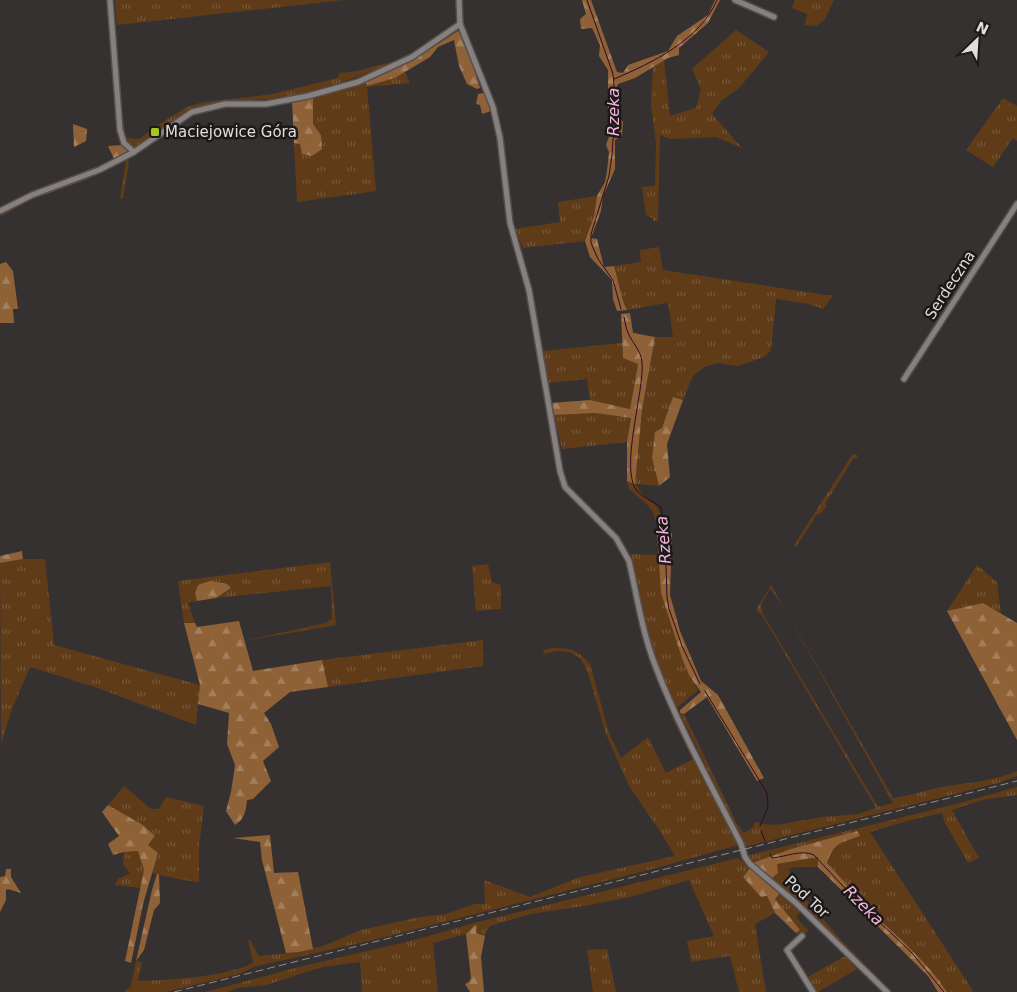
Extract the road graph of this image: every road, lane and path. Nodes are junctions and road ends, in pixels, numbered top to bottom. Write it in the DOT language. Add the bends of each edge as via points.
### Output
graph roads {
  1 [pos="110,0"];
  2 [pos="459,0"];
  3 [pos="735,0"];
  4 [pos="774,18"];
  5 [pos="460,24"];
  6 [pos="134,152"];
  7 [pos="1017,204"];
  8 [pos="0,211"];
  9 [pos="904,379"];
  10 [pos="802,936"];
  11 [pos="813,992"];
  12 [pos="887,992"];
  1 -- 6 [label="street" via="120,130 124,143"];
  2 -- 5 [label="street, Pod Tor"];
  3 -- 4 [label="street"];
  5 -- 6 [label="street" via="412,57 358,82 275,102 225,104 192,112"];
  5 -- 12 [label="street, Pod Tor" via="493,107 510,222 529,290 565,487 616,538 626,554 655,665 745,858"];
  6 -- 8 [label="street"];
  7 -- 9 [label="street, Serdeczna"];
  10 -- 11 [label="street" via="787,950"];
}
